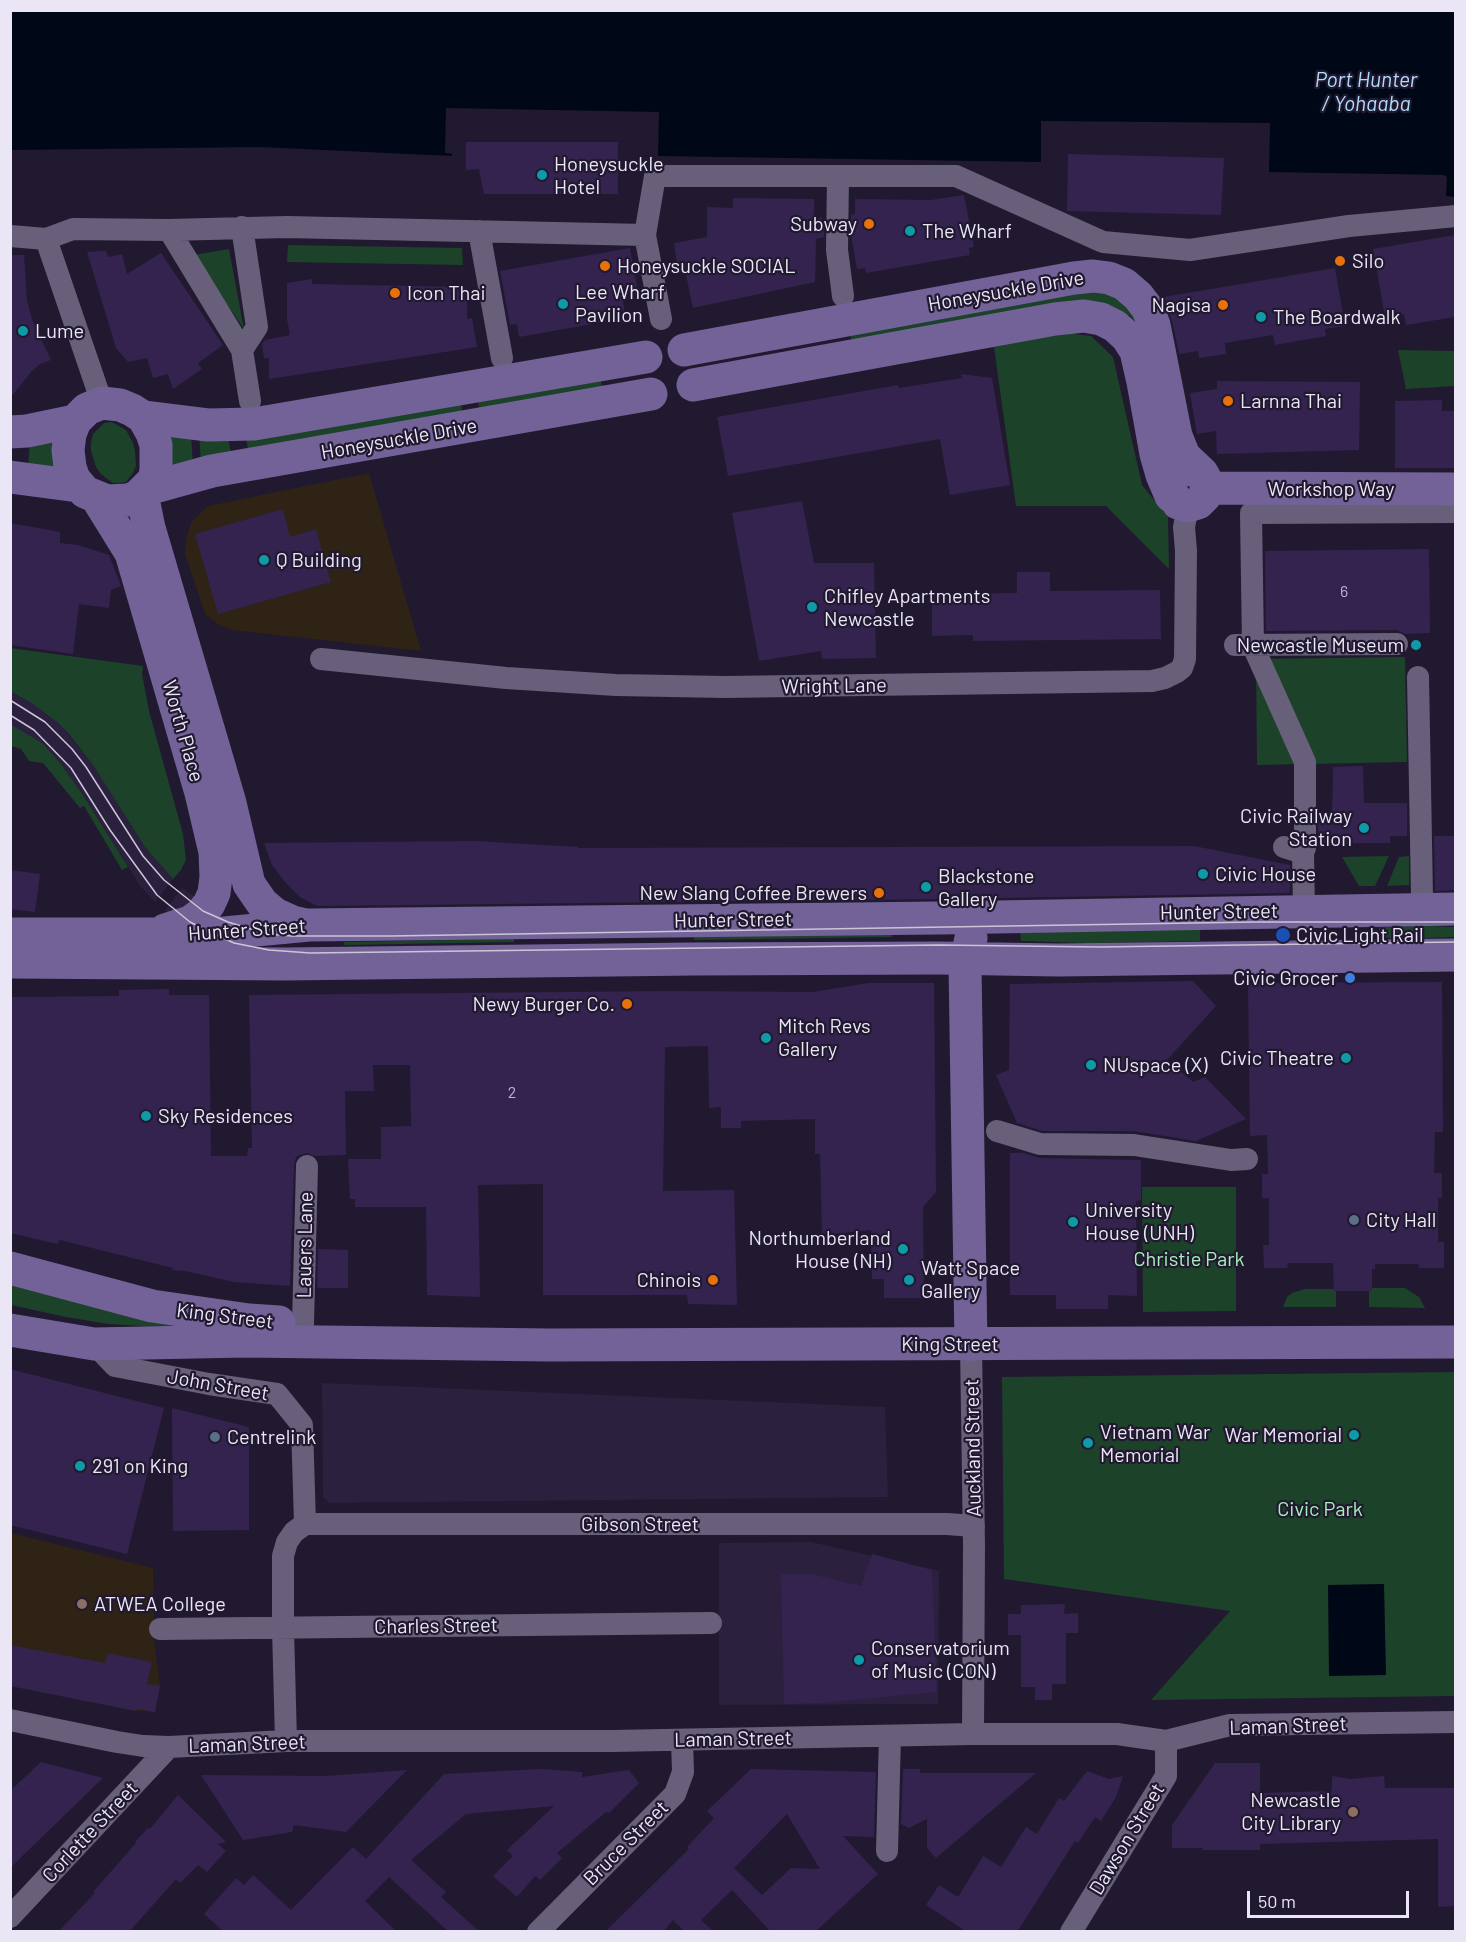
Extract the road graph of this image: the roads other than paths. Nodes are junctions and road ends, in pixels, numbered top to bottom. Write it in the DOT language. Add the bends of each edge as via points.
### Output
graph roads {
  1 [pos="838,176"];
  2 [pos="1455,216"];
  3 [pos="242,227"];
  4 [pos="169,230"];
  5 [pos="479,231"];
  6 [pos="645,235"];
  7 [pos="10,236"];
  8 [pos="46,239"];
  9 [pos="843,296"];
  10 [pos="661,319"];
  11 [pos="242,350"];
  12 [pos="684,350"];
  13 [pos="646,357"];
  14 [pos="502,358"];
  15 [pos="693,385"];
  16 [pos="651,394"];
  17 [pos="250,401"];
  18 [pos="102,403"];
  19 [pos="143,417"];
  20 [pos="75,421"];
  21 [pos="10,432"];
  22 [pos="10,477"];
  23 [pos="1455,489"];
  24 [pos="1191,490"];
  25 [pos="144,491"];
  26 [pos="88,492"];
  27 [pos="1455,512"];
  28 [pos="1397,644"];
  29 [pos="1244,646"];
  30 [pos="321,659"];
  31 [pos="1418,677"];
  32 [pos="1422,896"];
  33 [pos="1455,909"];
  34 [pos="1304,910"];
  35 [pos="986,917"];
  36 [pos="309,926"];
  37 [pos="146,933"];
  38 [pos="10,934"];
  39 [pos="1455,955"];
  40 [pos="966,958"];
  41 [pos="10,962"];
  42 [pos="997,1131"];
  43 [pos="1246,1160"];
  44 [pos="307,1166"];
  45 [pos="10,1268"];
  46 [pos="303,1324"];
  47 [pos="10,1330"];
  48 [pos="1455,1342"];
  49 [pos="94,1344"];
  50 [pos="444,1344"];
  51 [pos="971,1345"];
  52 [pos="305,1524"];
  53 [pos="974,1526"];
  54 [pos="711,1623"];
  55 [pos="283,1628"];
  56 [pos="160,1629"];
  57 [pos="10,1720"];
  58 [pos="1455,1722"];
  59 [pos="973,1734"];
  60 [pos="890,1736"];
  61 [pos="682,1740"];
  62 [pos="286,1741"];
  63 [pos="1166,1741"];
  64 [pos="169,1747"];
  65 [pos="887,1851"];
  66 [pos="10,1917"];
  67 [pos="538,1932"];
  68 [pos="1071,1932"];
  1 -- 2 [label="street" via="956,176 1103,242 1190,250 1349,226"];
  1 -- 6 [label="street" via="655,176"];
  1 -- 9 [label="street" via="837,250"];
  3 -- 4 [label="street"];
  3 -- 5 [label="street"];
  3 -- 11 [label="street" via="257,327"];
  4 -- 8 [label="street" via="73,230"];
  4 -- 11 [label="street"];
  5 -- 6 [label="street"];
  5 -- 14 [label="street"];
  6 -- 10 [label="street"];
  7 -- 8 [label="street"];
  8 -- 18 [label="street"];
  11 -- 17 [label="street"];
  12 -- 13 [label="main road" via="664,345"];
  12 -- 15 [label="main road" via="694,362"];
  12 -- 24 [label="main road, Honeysuckle Drive" via="1074,278 1109,278 1124,284 1148,309"];
  13 -- 16 [label="main road" via="641,376"];
  13 -- 19 [label="main road, Honeysuckle Drive" via="254,424 208,425"];
  15 -- 16 [label="main road" via="673,399"];
  15 -- 24 [label="main road, Honeysuckle Drive" via="1084,316 1115,326 1136,351 1162,475"];
  16 -- 25 [label="main road, Honeysuckle Drive" via="212,471"];
  18 -- 19 [label="main road" via="120,405"];
  18 -- 20 [label="main road" via="87,409"];
  19 -- 25 [label="main road" via="152,433 157,457 154,480"];
  20 -- 21 [label="main road"];
  20 -- 26 [label="main road" via="68,450 70,467"];
  22 -- 26 [label="main road"];
  23 -- 24 [label="main road, Workshop Way"];
  24 -- 30 [label="street, Wright Lane" via="1184,527 1186,652 1182,668 1165,678 1144,682 616,685"];
  25 -- 26 [label="main road" via="117,502"];
  25 -- 36 [label="main road, Worth Place" via="149,528 230,803 249,884 275,914"];
  26 -- 37 [label="main road, Worth Place" via="131,553 201,793 214,852 215,886 207,907 190,922"];
  27 -- 29 [label="street" via="1251,513"];
  28 -- 29 [label="street"];
  29 -- 34 [label="street" via="1305,762 1305,848 1294,850"];
  31 -- 32 [label="street"];
  33 -- 34 [label="main road, Hunter Street"];
  34 -- 35 [label="main road, Hunter Street"];
  35 -- 36 [label="main road, Hunter Street"];
  35 -- 40 [label="main road, Auckland Street" via="974,930"];
  36 -- 37 [label="main road, Hunter Street" via="221,934"];
  37 -- 38 [label="main road, Hunter Street"];
  39 -- 40 [label="main road, Hunter Street"];
  40 -- 41 [label="main road, Hunter Street" via="285,964"];
  40 -- 51 [label="main road, Auckland Street"];
  42 -- 43 [label="street" via="1040,1144 1134,1145"];
  44 -- 46 [label="street, Lauers Lane"];
  45 -- 46 [label="main road, King Street" via="152,1306"];
  46 -- 50 [label="main road, King Street"];
  47 -- 49 [label="main road, King Street"];
  48 -- 51 [label="main road, King Street"];
  49 -- 50 [label="main road, King Street"];
  49 -- 52 [label="street, John Street" via="115,1366 277,1394 302,1425"];
  50 -- 51 [label="main road, King Street"];
  51 -- 53 [label="street, Auckland Street"];
  52 -- 53 [label="street, Gibson Street"];
  52 -- 55 [label="street" via="287,1542 283,1556"];
  53 -- 59 [label="street, Auckland Street"];
  54 -- 55 [label="street, Charles Street"];
  55 -- 56 [label="street, Charles Street"];
  55 -- 62 [label="street"];
  57 -- 64 [label="street, Laman Street" via="126,1743"];
  58 -- 63 [label="street, Laman Street" via="1230,1725"];
  59 -- 60 [label="street, Laman Street"];
  59 -- 63 [label="street, Laman Street" via="1117,1734"];
  60 -- 61 [label="street, Laman Street"];
  60 -- 65 [label="street"];
  61 -- 62 [label="street, Laman Street"];
  61 -- 67 [label="street, Bruce Street" via="683,1772 675,1794"];
  62 -- 64 [label="street, Laman Street"];
  63 -- 68 [label="street, Dawson Street" via="1166,1776"];
  64 -- 66 [label="street, Corlette Street"];
}
